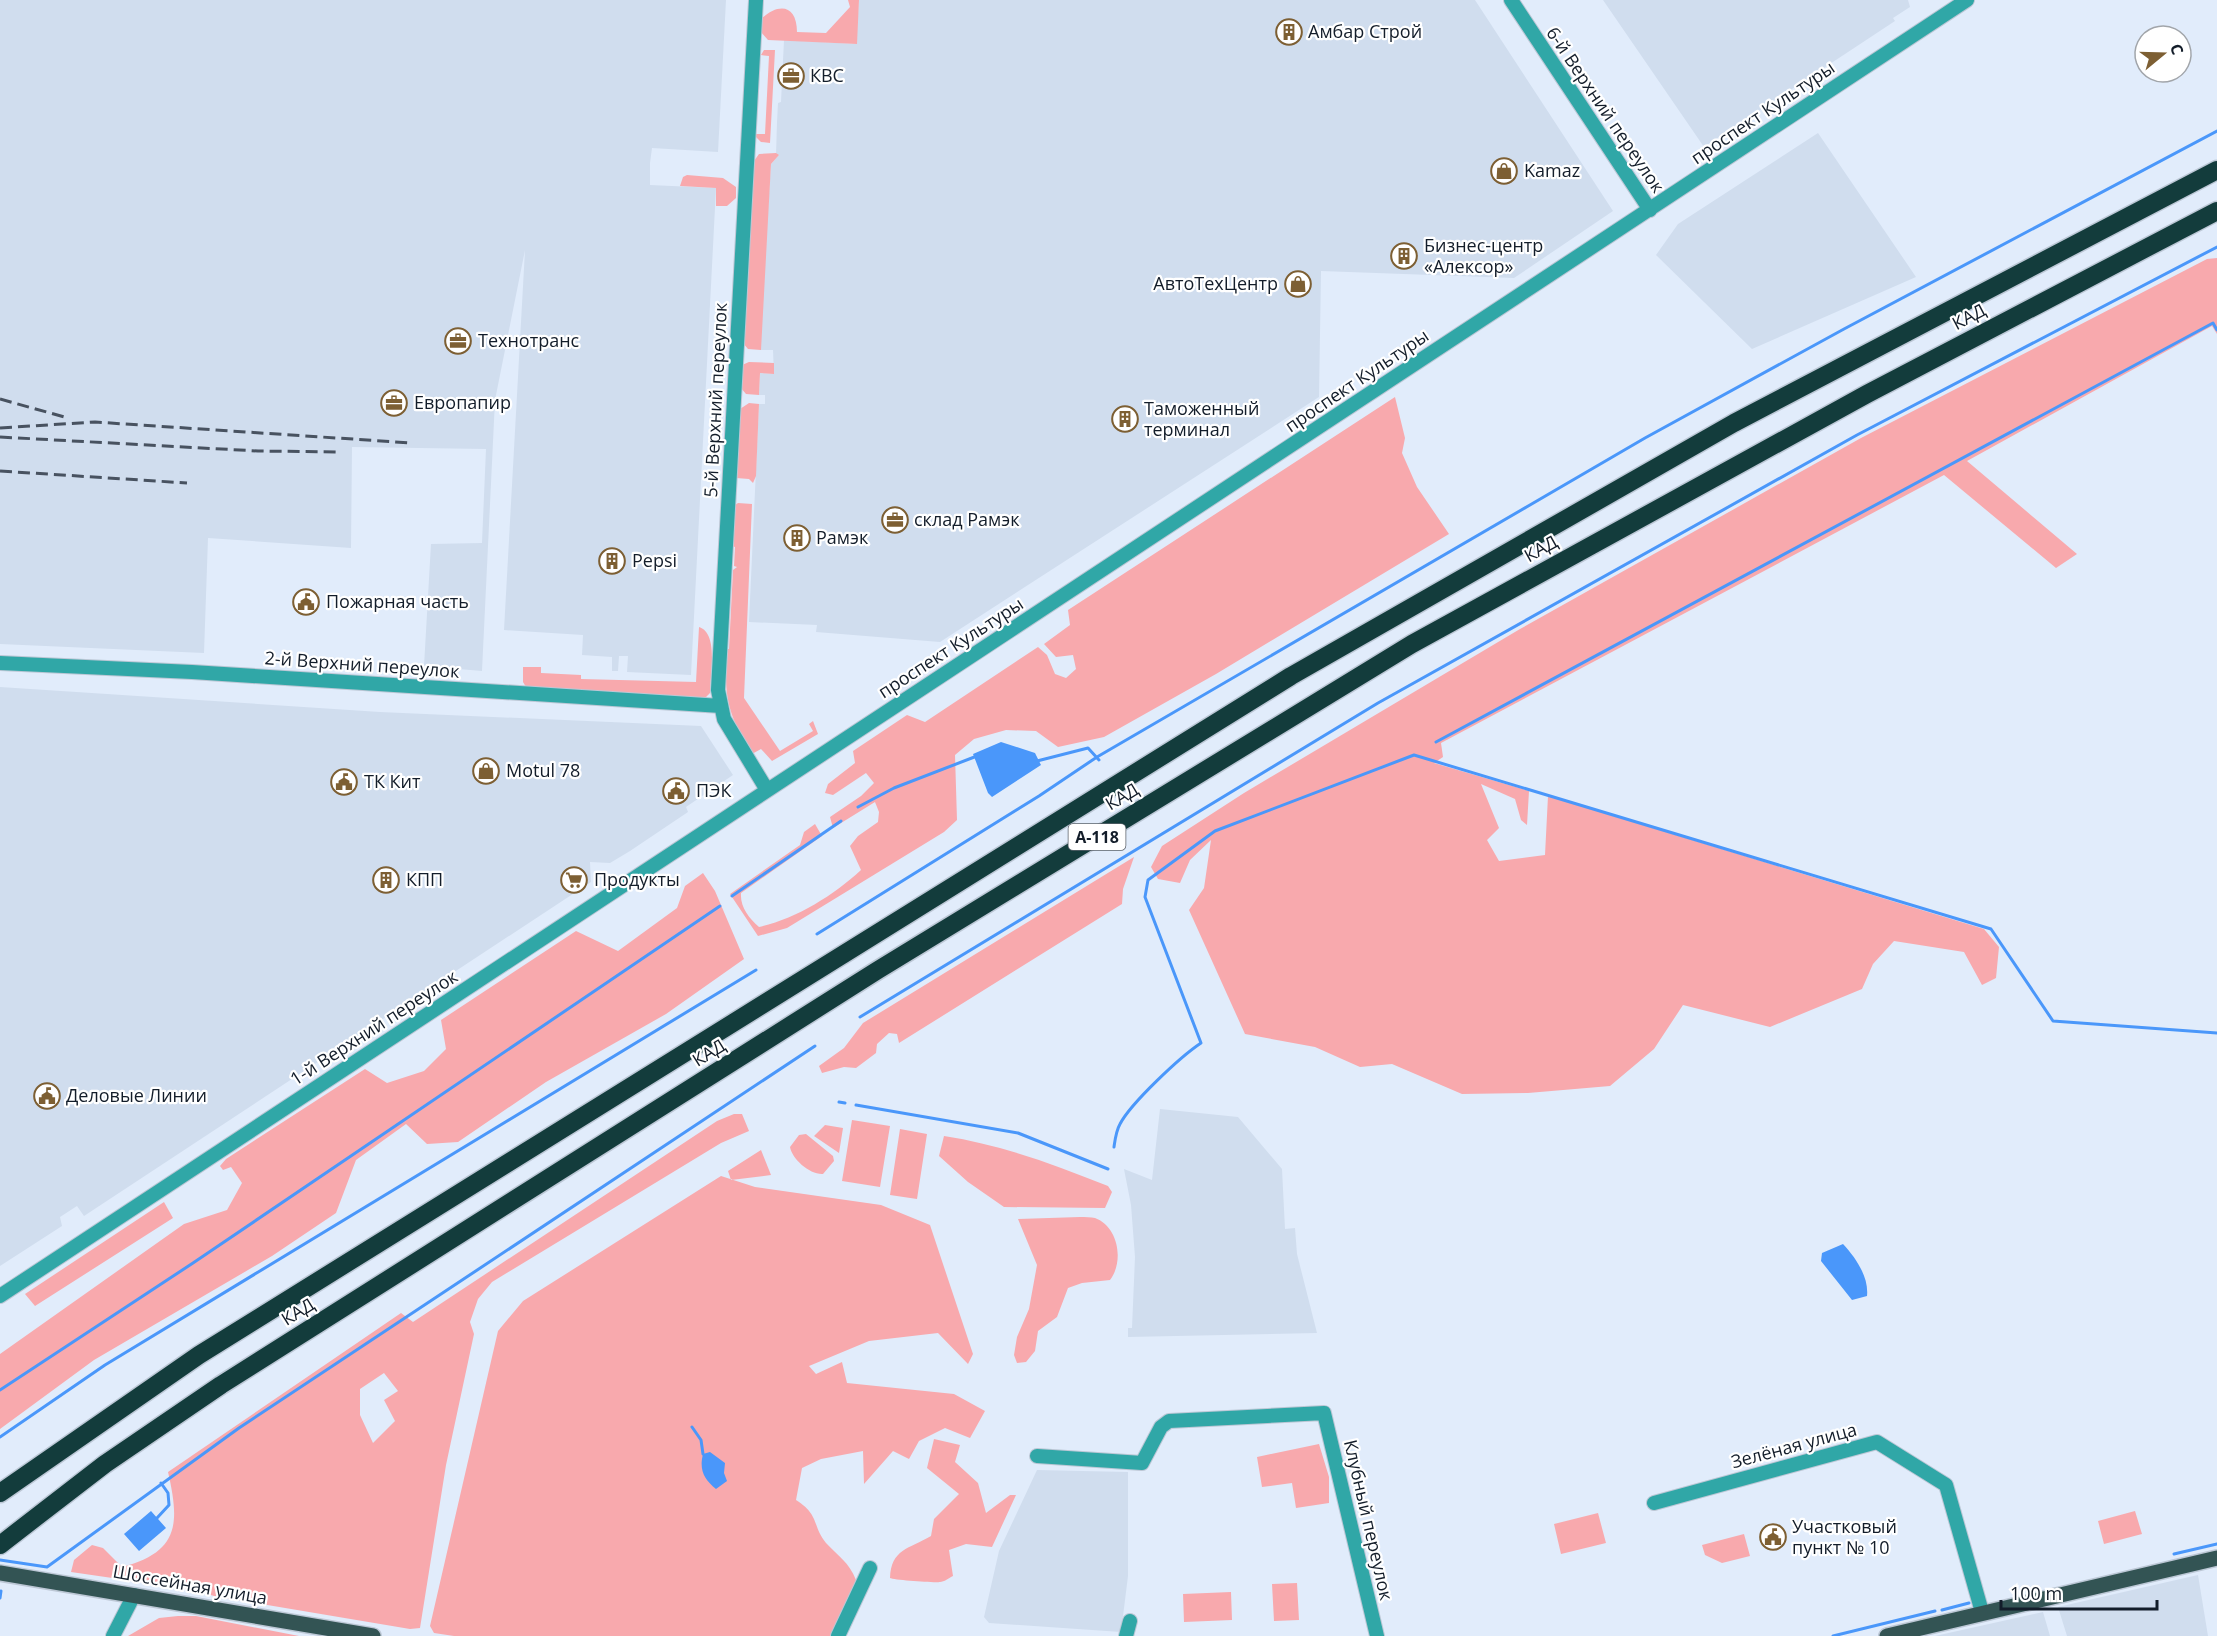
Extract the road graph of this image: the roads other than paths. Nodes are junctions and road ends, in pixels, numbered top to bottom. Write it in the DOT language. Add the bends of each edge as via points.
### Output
graph roads {
  1 [pos="756,0"];
  2 [pos="1511,0"];
  3 [pos="1967,0"];
  4 [pos="2217,170"];
  5 [pos="1650,210"];
  6 [pos="2217,211"];
  7 [pos="0,663"];
  8 [pos="720,706"];
  9 [pos="767,790"];
  10 [pos="0,1296"];
  11 [pos="1037,1456"];
  12 [pos="0,1493"];
  13 [pos="1654,1503"];
  14 [pos="0,1545"];
  15 [pos="2217,1558"];
  16 [pos="870,1568"];
  17 [pos="0,1573"];
  18 [pos="134,1595"];
  19 [pos="1982,1612"];
  20 [pos="1130,1622"];
  21 [pos="113,1636"];
  22 [pos="373,1636"];
  23 [pos="838,1636"];
  24 [pos="1126,1636"];
  25 [pos="1377,1636"];
  26 [pos="1887,1636"];
  1 -- 8 [label="street, 5-й Верхний переулок"];
  2 -- 5 [label="street, 6-й Верхний переулок"];
  3 -- 5 [label="street, проспект Культуры"];
  4 -- 12 [label="highway, КАД / А-118" via="1734,423 1291,676 199,1355"];
  5 -- 9 [label="street, проспект Культуры"];
  6 -- 14 [label="highway, КАД / А-118" via="1867,394 1412,644 878,970 221,1385 105,1464"];
  7 -- 8 [label="street, 2-й Верхний переулок"];
  8 -- 9 [label="street, 5-й Верхний переулок"];
  9 -- 10 [label="street, 1-й Верхний переулок"];
  11 -- 25 [label="street, Клубный переулок" via="1142,1463 1168,1421 1324,1413"];
  13 -- 19 [label="street, Зелёная улица" via="1878,1442 1946,1485"];
  15 -- 19 [label="main road"];
  16 -- 23 [label="street"];
  17 -- 18 [label="main road, Шоссейная улица"];
  18 -- 21 [label="street"];
  18 -- 22 [label="main road, Шоссейная улица"];
  19 -- 26 [label="main road"];
  20 -- 24 [label="street"];
}
